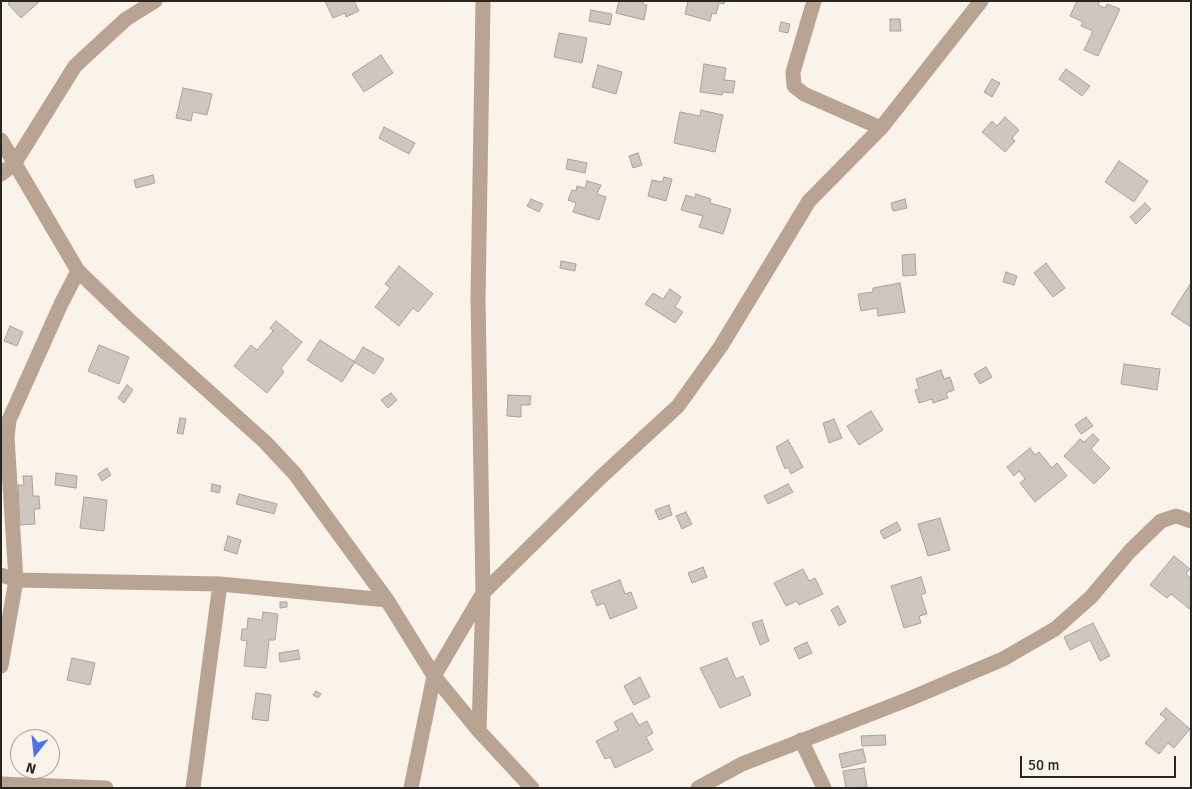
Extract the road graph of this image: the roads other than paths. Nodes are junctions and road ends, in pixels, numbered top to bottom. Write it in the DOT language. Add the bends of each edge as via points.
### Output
graph roads {
  1 [pos="155,1"];
  2 [pos="483,1"];
  3 [pos="814,1"];
  4 [pos="981,1"];
  5 [pos="881,128"];
  6 [pos="1,140"];
  7 [pos="14,164"];
  8 [pos="1,174"];
  9 [pos="78,271"];
  10 [pos="1191,520"];
  11 [pos="1,575"];
  12 [pos="16,580"];
  13 [pos="220,584"];
  14 [pos="483,593"];
  15 [pos="387,600"];
  16 [pos="1,666"];
  17 [pos="434,676"];
  18 [pos="479,731"];
  19 [pos="801,740"];
  20 [pos="1,784"];
  21 [pos="529,786"];
  22 [pos="106,788"];
  23 [pos="192,788"];
  24 [pos="411,788"];
  25 [pos="698,788"];
  26 [pos="824,788"];
  1 -- 7 [label="street" via="126,19 75,66"];
  2 -- 14 [label="street" via="478,347"];
  3 -- 5 [label="street" via="793,72 794,86 804,94"];
  4 -- 5 [label="street"];
  5 -- 14 [label="street" via="809,201 721,346 678,406"];
  6 -- 7 [label="street"];
  7 -- 8 [label="street"];
  7 -- 9 [label="street"];
  9 -- 12 [label="street" via="9,420 7,437"];
  9 -- 15 [label="street" via="265,442 313,498"];
  10 -- 19 [label="street" via="1176,516 1161,521 1092,597 1055,629 1003,659"];
  11 -- 12 [label="street"];
  12 -- 13 [label="street"];
  12 -- 16 [label="street"];
  13 -- 15 [label="street"];
  13 -- 23 [label="street"];
  14 -- 17 [label="street"];
  14 -- 18 [label="street"];
  15 -- 17 [label="street"];
  17 -- 18 [label="street"];
  17 -- 24 [label="street"];
  18 -- 21 [label="street"];
  19 -- 25 [label="street" via="742,764"];
  19 -- 26 [label="street"];
  20 -- 22 [label="street"];
}
